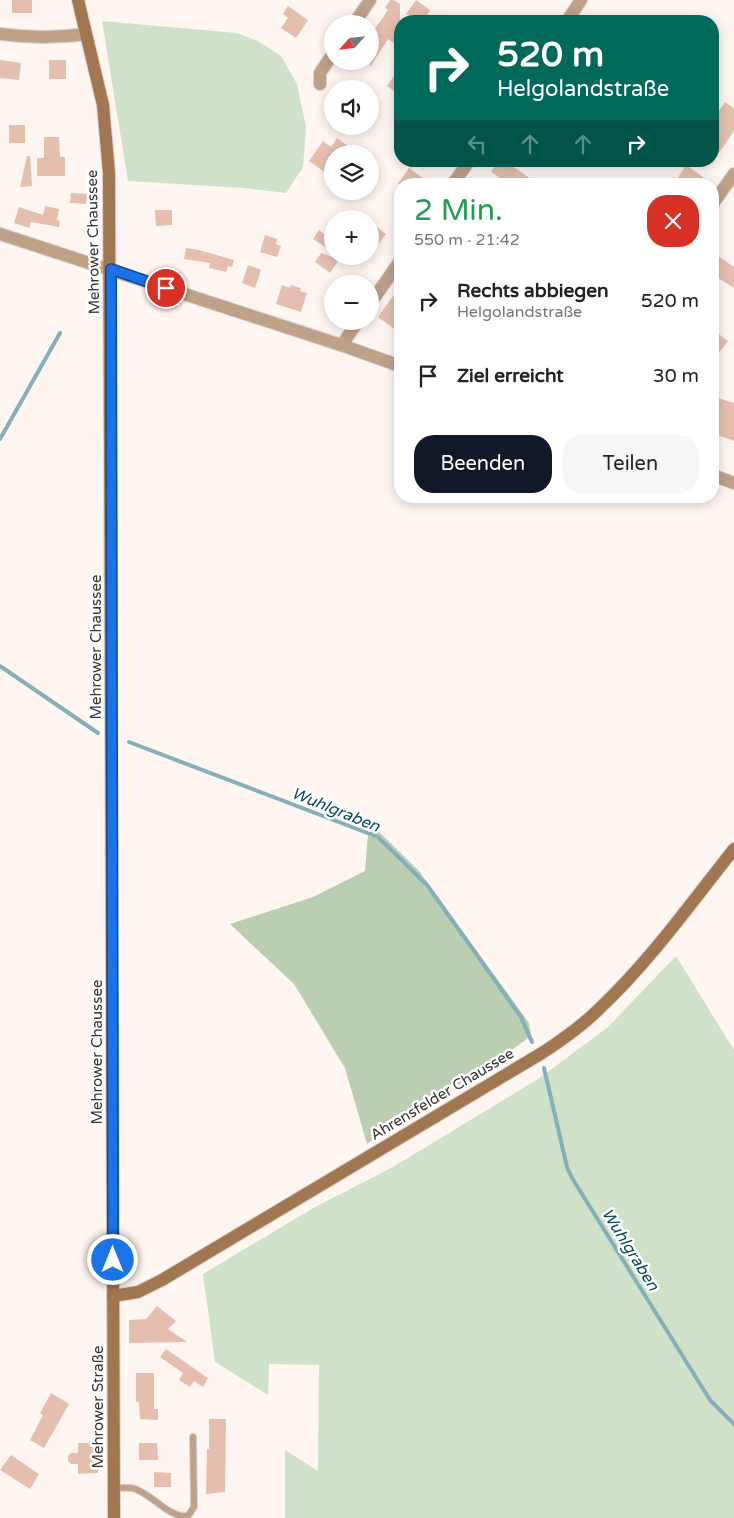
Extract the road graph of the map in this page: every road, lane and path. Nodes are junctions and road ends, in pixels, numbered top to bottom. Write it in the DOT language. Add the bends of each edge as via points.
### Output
graph roads {
  1 [pos="78,0"];
  2 [pos="370,0"];
  3 [pos="581,0"];
  4 [pos="360,15"];
  5 [pos="571,15"];
  6 [pos="0,34"];
  7 [pos="86,34"];
  8 [pos="324,67"];
  9 [pos="320,84"];
  10 [pos="465,167"];
  11 [pos="734,174"];
  12 [pos="457,178"];
  13 [pos="719,195"];
  14 [pos="0,234"];
  15 [pos="111,269"];
  16 [pos="394,270"];
  17 [pos="379,291"];
  18 [pos="352,330"];
  19 [pos="344,346"];
  20 [pos="394,364"];
  21 [pos="719,478"];
  22 [pos="734,483"];
  23 [pos="734,849"];
  24 [pos="113,1296"];
  25 [pos="194,1437"];
  26 [pos="114,1488"];
  27 [pos="188,1517"];
  28 [pos="114,1518"];
  1 -- 7 [label="main road, Mehrower Chaussee"];
  2 -- 4 [label="street"];
  3 -- 5 [label="street"];
  6 -- 7 [label="street" via="66,37"];
  7 -- 15 [label="main road, Mehrower Chaussee" via="103,111 109,173"];
  8 -- 9 [label="street" via="320,73"];
  10 -- 12 [label="street"];
  11 -- 13 [label="street"];
  14 -- 15 [label="street"];
  15 -- 19 [label="street"];
  15 -- 24 [label="main road, Mehrower Chaussee"];
  16 -- 17 [label="street"];
  18 -- 19 [label="street"];
  19 -- 20 [label="street"];
  21 -- 22 [label="street"];
  23 -- 24 [label="main road, Ahrensfelder Chaussee" via="624,984 568,1035 162,1280 138,1292"];
  24 -- 26 [label="main road, Mehrower Straße"];
  25 -- 27 [label="lane" via="194,1507"];
  26 -- 27 [label="lane" via="134,1489 181,1517"];
  26 -- 28 [label="main road, Mehrower Straße"];
}
